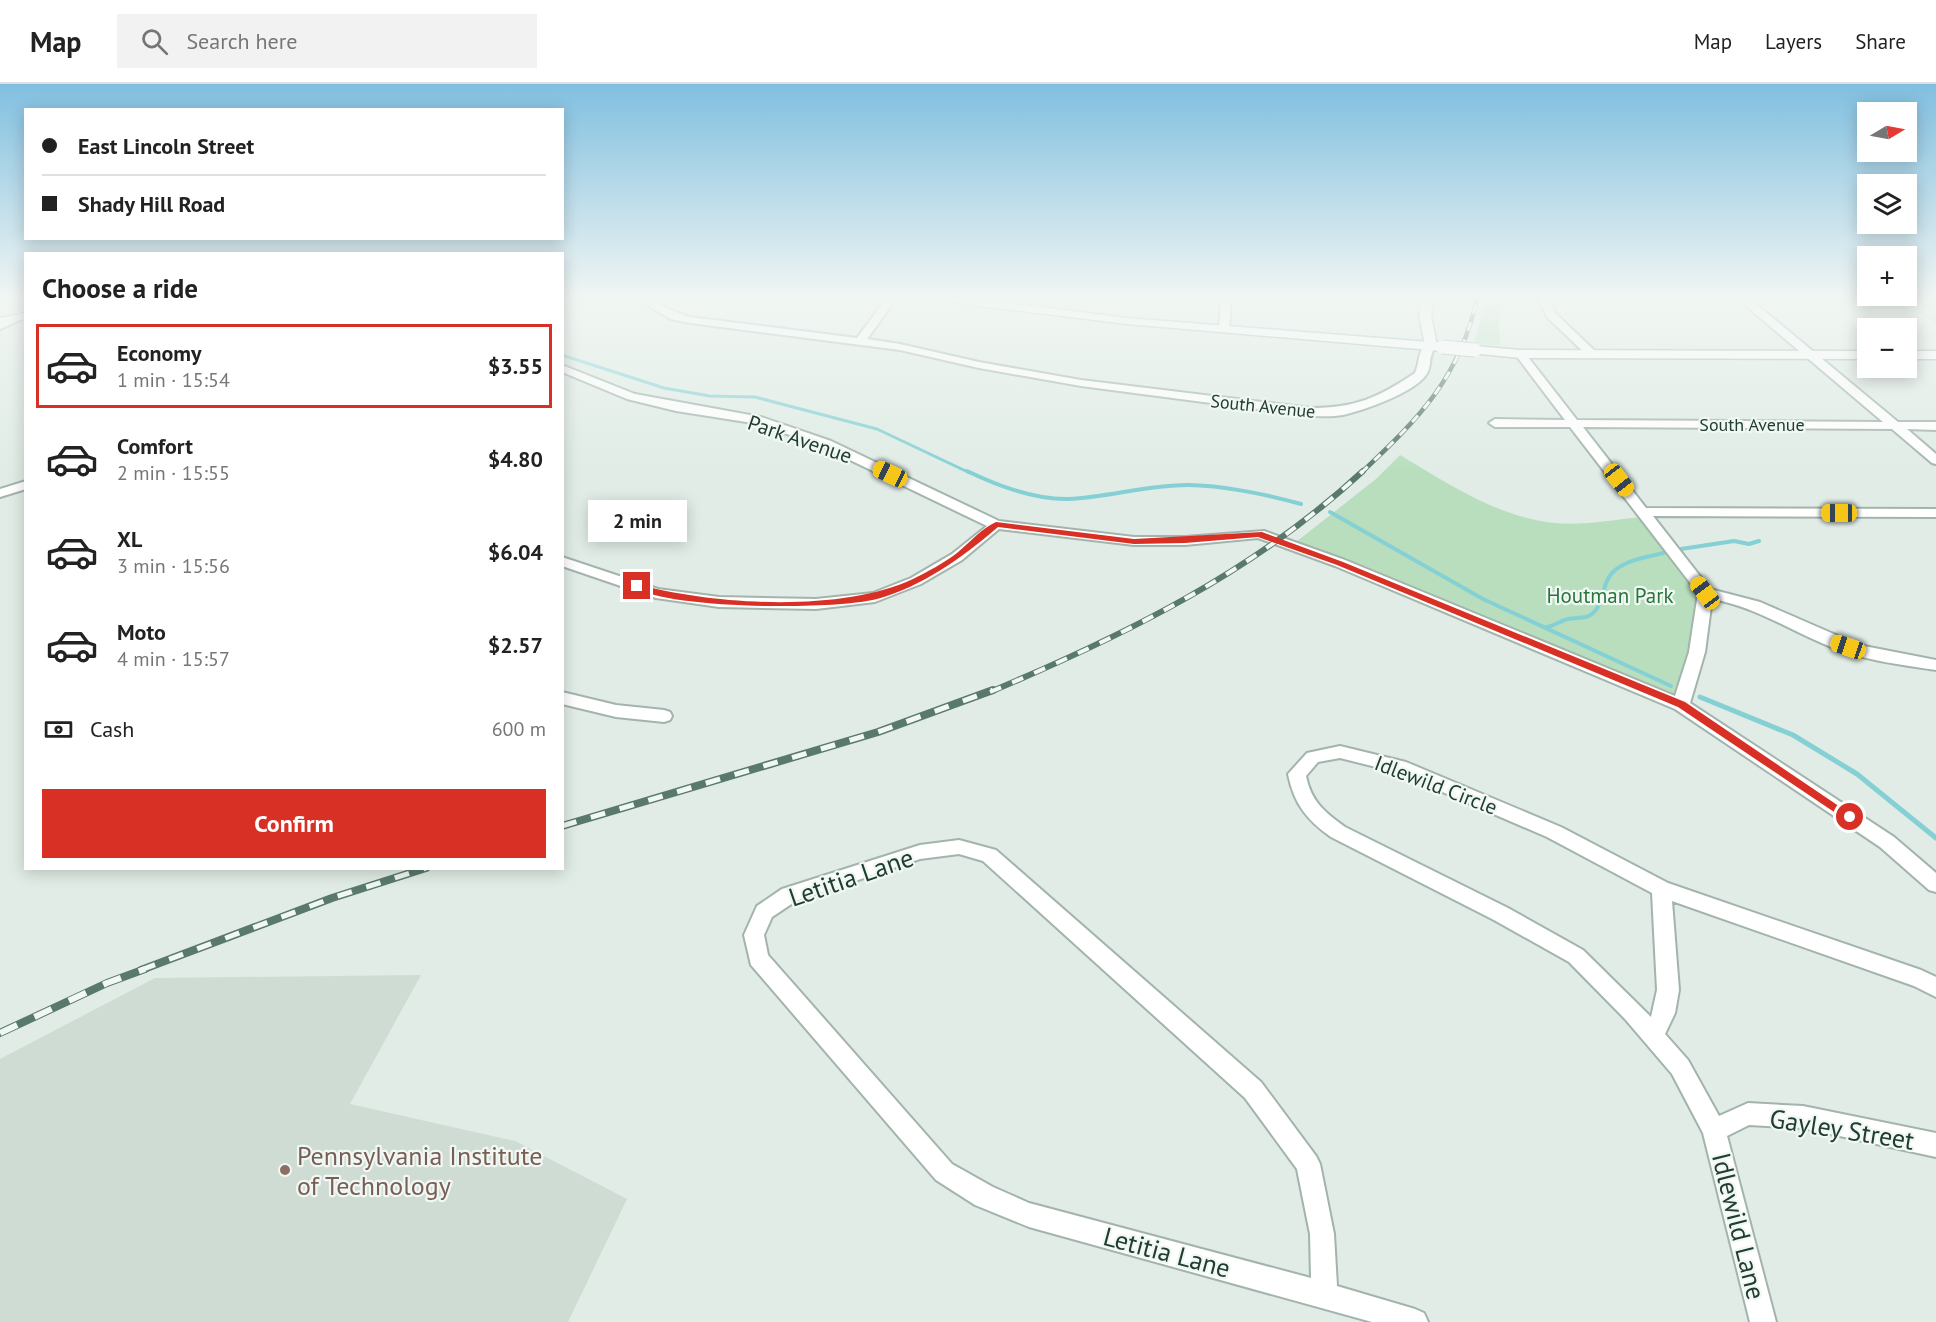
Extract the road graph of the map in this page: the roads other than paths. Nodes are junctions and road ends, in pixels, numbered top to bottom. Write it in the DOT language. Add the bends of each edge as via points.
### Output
graph roads {
  1 [pos="943,357"];
  2 [pos="1424,357"];
  3 [pos="1522,357"];
  4 [pos="1812,357"];
  5 [pos="564,369"];
  6 [pos="1496,423"];
  7 [pos="1575,423"];
  8 [pos="1895,425"];
  9 [pos="1936,426"];
  10 [pos="1936,460"];
  11 [pos="24,486"];
  12 [pos="0,493"];
  13 [pos="1645,512"];
  14 [pos="1936,513"];
  15 [pos="996,525"];
  16 [pos="565,565"];
  17 [pos="1705,593"];
  18 [pos="1936,665"];
  19 [pos="564,698"];
  20 [pos="1681,705"];
  21 [pos="664,717"];
  22 [pos="1936,884"];
  23 [pos="1661,889"];
  24 [pos="1936,988"];
  25 [pos="1653,1036"];
  26 [pos="1714,1130"];
  27 [pos="1936,1145"];
  28 [pos="1325,1295"];
  29 [pos="1415,1322"];
  30 [pos="1763,1322"];
  1 -- 2 [label="street, South Avenue" via="1081,383 1310,412 1340,412 1389,396 1420,375"];
  3 -- 7 [label="street"];
  4 -- 8 [label="street"];
  5 -- 15 [label="street, Park Avenue" via="631,397 761,421 826,444"];
  6 -- 7 [label="street, South Avenue"];
  7 -- 8 [label="street, South Avenue"];
  7 -- 13 [label="street"];
  8 -- 9 [label="street, South Avenue"];
  8 -- 10 [label="street"];
  11 -- 12 [label="street"];
  13 -- 14 [label="street"];
  13 -- 17 [label="street"];
  15 -- 16 [label="street" via="957,557 916,581 874,597 816,604 719,602 656,593"];
  15 -- 20 [label="street, Park Avenue" via="1134,542 1259,534 1340,563"];
  17 -- 18 [label="street" via="1770,610 1829,640 1866,653"];
  17 -- 20 [label="street" via="1697,652"];
  19 -- 21 [label="street"];
  20 -- 22 [label="street, Park Avenue" via="1887,842"];
  23 -- 24 [label="street, Idlewild Circle" via="1921,979"];
  23 -- 25 [label="street" via="1668,990 1664,1013"];
  23 -- 25 [label="street, Idlewild Circle" via="1554,832 1400,767 1340,752 1313,757 1297,774 1300,794 1315,816 1338,832 1576,956"];
  25 -- 26 [label="street, Idlewild Circle" via="1680,1067"];
  26 -- 27 [label="street, Gayley Street" via="1748,1114 1803,1117"];
  26 -- 30 [label="street, Idlewild Lane"];
  28 -- 28 [label="street, Letitia Lane" via="1029,1215 984,1196 944,1172 758,959 754,935 764,912 789,894 920,852 959,847 989,855 1253,1090 1308,1164 1322,1234"];
  28 -- 29 [label="street, Letitia Lane"];
}
